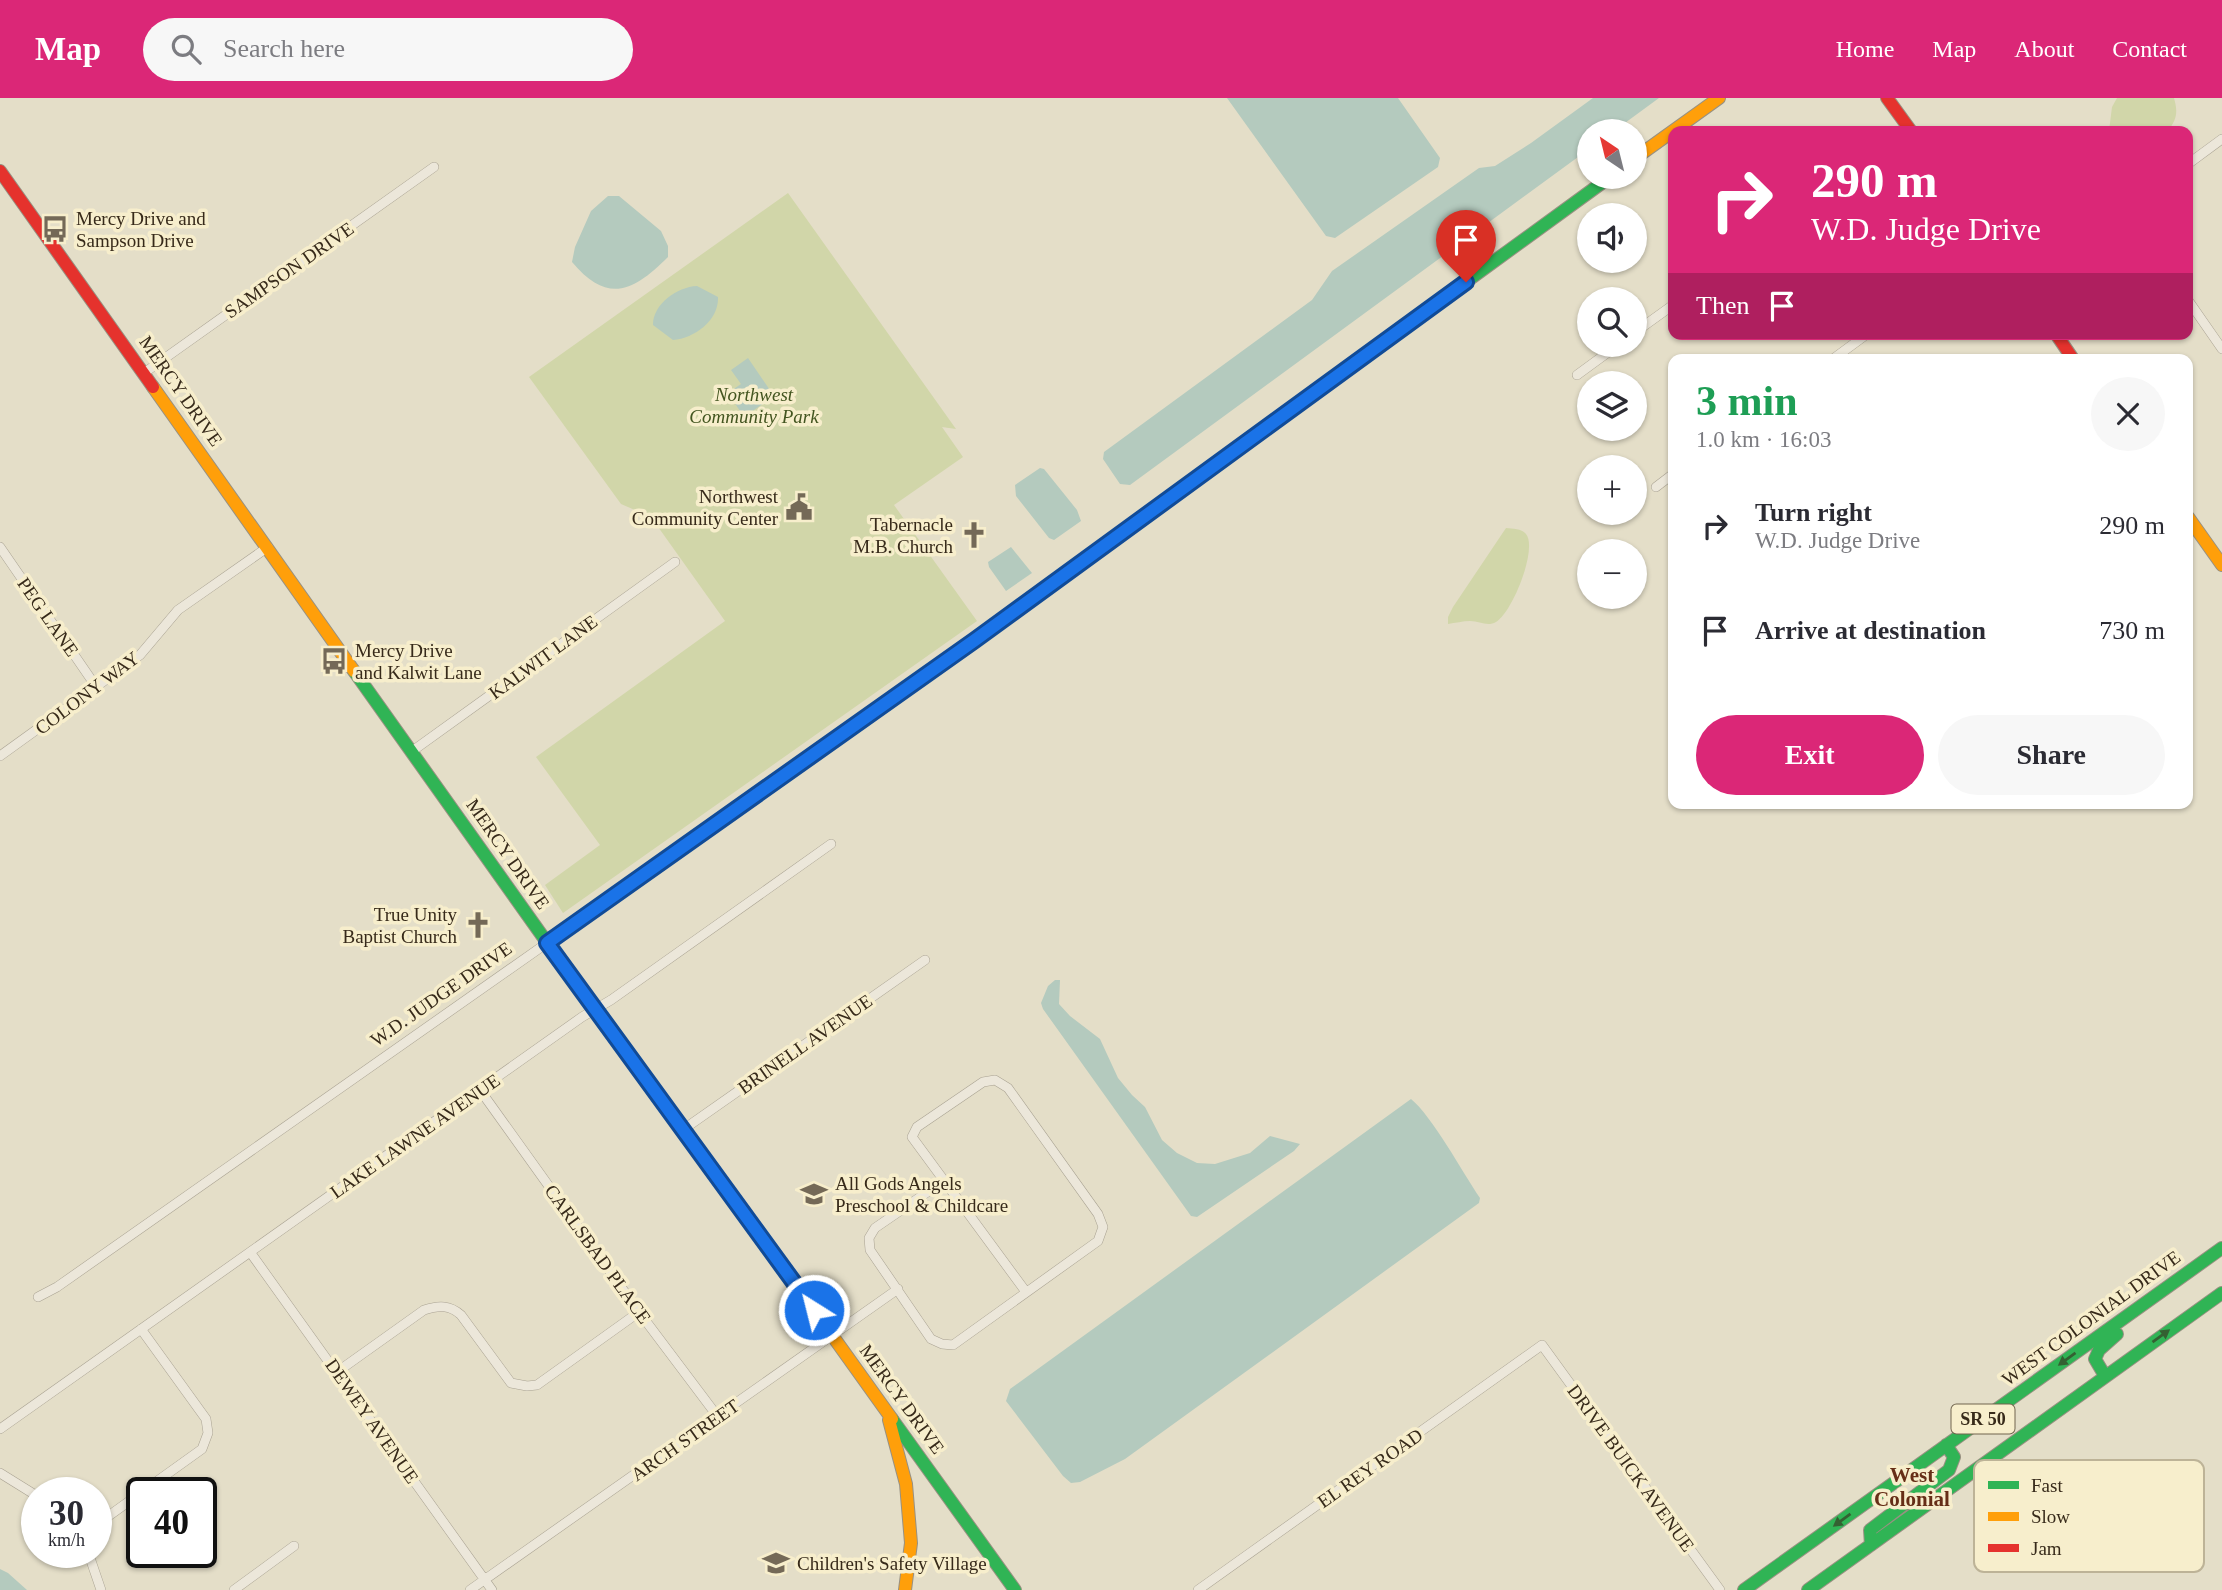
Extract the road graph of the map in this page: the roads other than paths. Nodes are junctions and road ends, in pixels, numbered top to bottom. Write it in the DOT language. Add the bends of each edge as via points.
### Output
graph roads {
  1 [pos="1719,98"];
  2 [pos="1887,98"];
  3 [pos="1680,126"];
  4 [pos="1907,126"];
  5 [pos="1668,135"];
  6 [pos="2222,139"];
  7 [pos="1647,150"];
  8 [pos="2193,159"];
  9 [pos="434,167"];
  10 [pos="0,171"];
  11 [pos="1595,189"];
  12 [pos="2193,307"];
  13 [pos="1668,309"];
  14 [pos="1647,324"];
  15 [pos="1859,340"];
  16 [pos="2222,349"];
  17 [pos="1840,354"];
  18 [pos="1602,357"];
  19 [pos="1582,371"];
  20 [pos="144,373"];
  21 [pos="1668,478"];
  22 [pos="1656,486"];
  23 [pos="2193,524"];
  24 [pos="0,547"];
  25 [pos="268,547"];
  26 [pos="675,562"];
  27 [pos="2222,565"];
  28 [pos="97,688"];
  29 [pos="411,752"];
  30 [pos="0,756"];
  31 [pos="831,845"];
  32 [pos="547,943"];
  33 [pos="925,960"];
  34 [pos="594,1009"];
  35 [pos="480,1090"];
  36 [pos="684,1129"];
  37 [pos="945,1180"];
  38 [pos="2222,1248"];
  39 [pos="250,1252"];
  40 [pos="2177,1280"];
  41 [pos="898,1289"];
  42 [pos="1026,1292"];
  43 [pos="2222,1293"];
  44 [pos="38,1297"];
  45 [pos="639,1312"];
  46 [pos="141,1329"];
  47 [pos="832,1336"];
  48 [pos="1542,1345"];
  49 [pos="337,1372"];
  50 [pos="2105,1376"];
  51 [pos="888,1413"];
  52 [pos="718,1418"];
  53 [pos="0,1429"];
  54 [pos="1946,1445"];
  55 [pos="1989,1460"];
  56 [pos="925,1464"];
  57 [pos="1974,1471"];
  58 [pos="0,1473"];
  59 [pos="906,1484"];
  60 [pos="21,1486"];
  61 [pos="112,1514"];
  62 [pos="1871,1545"];
  63 [pos="294,1546"];
  64 [pos="93,1568"];
  65 [pos="485,1580"];
  66 [pos="101,1590"];
  67 [pos="234,1590"];
  68 [pos="470,1590"];
  69 [pos="492,1590"];
  70 [pos="905,1590"];
  71 [pos="1015,1590"];
  72 [pos="1198,1590"];
  73 [pos="1720,1590"];
  74 [pos="1744,1590"];
  75 [pos="1808,1590"];
  1 -- 3 [label="main road"];
  2 -- 4 [label="main road"];
  5 -- 7 [label="main road"];
  6 -- 8 [label="street"];
  9 -- 20 [label="street, SAMPSON DRIVE"];
  10 -- 20 [label="main road, MERCY DRIVE"];
  11 -- 32 [label="main road, W.D. JUDGE DRIVE" via="975,640"];
  12 -- 16 [label="street"];
  13 -- 14 [label="street"];
  15 -- 17 [label="street"];
  18 -- 19 [label="street"];
  20 -- 25 [label="main road, MERCY DRIVE"];
  21 -- 22 [label="street"];
  23 -- 27 [label="main road"];
  24 -- 28 [label="street, PEG LANE"];
  25 -- 28 [label="street, COLONY WAY" via="178,610 140,655"];
  25 -- 29 [label="main road, MERCY DRIVE"];
  26 -- 29 [label="street, KALWIT LANE"];
  28 -- 30 [label="street, COLONY WAY"];
  29 -- 32 [label="main road, MERCY DRIVE"];
  31 -- 34 [label="street, LAKE LAWNE AVENUE"];
  32 -- 34 [label="main road, MERCY DRIVE"];
  32 -- 44 [label="street, W.D. JUDGE DRIVE"];
  33 -- 36 [label="street, BRINELL AVENUE"];
  34 -- 35 [label="street, LAKE LAWNE AVENUE"];
  34 -- 36 [label="main road, MERCY DRIVE"];
  35 -- 39 [label="street, LAKE LAWNE AVENUE"];
  35 -- 45 [label="street, CARLSBAD PLACE"];
  36 -- 47 [label="main road, MERCY DRIVE"];
  37 -- 41 [label="street" via="875,1228 869,1238 870,1250"];
  37 -- 42 [label="street"];
  37 -- 42 [label="street" via="912,1137 917,1127 983,1082 995,1080 1007,1088 1098,1213 1102,1227 1098,1241"];
  38 -- 40 [label="main road, WEST COLONIAL DRIVE / SR 50"];
  39 -- 46 [label="street, LAKE LAWNE AVENUE"];
  39 -- 49 [label="street, DEWEY AVENUE"];
  40 -- 50 [label="main road" via="2171,1294 2099,1350 2095,1359"];
  40 -- 54 [label="main road, WEST COLONIAL DRIVE / SR 50, one-way"];
  41 -- 42 [label="street" via="931,1339 953,1345"];
  41 -- 47 [label="street, ARCH STREET"];
  50 -- 43 [label="main road, SR 50, one-way"];
  45 -- 49 [label="street" via="544,1381 527,1387 511,1383 461,1315 436,1306"];
  45 -- 52 [label="street, CARLSBAD PLACE"];
  46 -- 53 [label="street, LAKE LAWNE AVENUE"];
  46 -- 61 [label="street" via="206,1419 208,1433 202,1449"];
  47 -- 51 [label="main road, MERCY DRIVE"];
  47 -- 52 [label="street, ARCH STREET"];
  48 -- 72 [label="street, EL REY ROAD"];
  48 -- 73 [label="street, DRIVE BUICK AVENUE"];
  49 -- 65 [label="street, DEWEY AVENUE"];
  50 -- 55 [label="main road, SR 50"];
  51 -- 56 [label="main road, MERCY DRIVE"];
  51 -- 59 [label="main road"];
  52 -- 65 [label="street, ARCH STREET"];
  54 -- 62 [label="main road" via="1954,1457 1949,1470 1870,1530"];
  54 -- 74 [label="main road, WEST COLONIAL DRIVE / SR 50, one-way"];
  56 -- 59 [label="main road"];
  56 -- 71 [label="main road, MERCY DRIVE"];
  57 -- 62 [label="main road, SR 50"];
  58 -- 60 [label="street"];
  59 -- 70 [label="main road" via="911,1544"];
  62 -- 75 [label="main road, SR 50"];
  63 -- 67 [label="street"];
  64 -- 66 [label="street"];
  65 -- 68 [label="street, ARCH STREET"];
  65 -- 69 [label="street, DEWEY AVENUE"];
}
